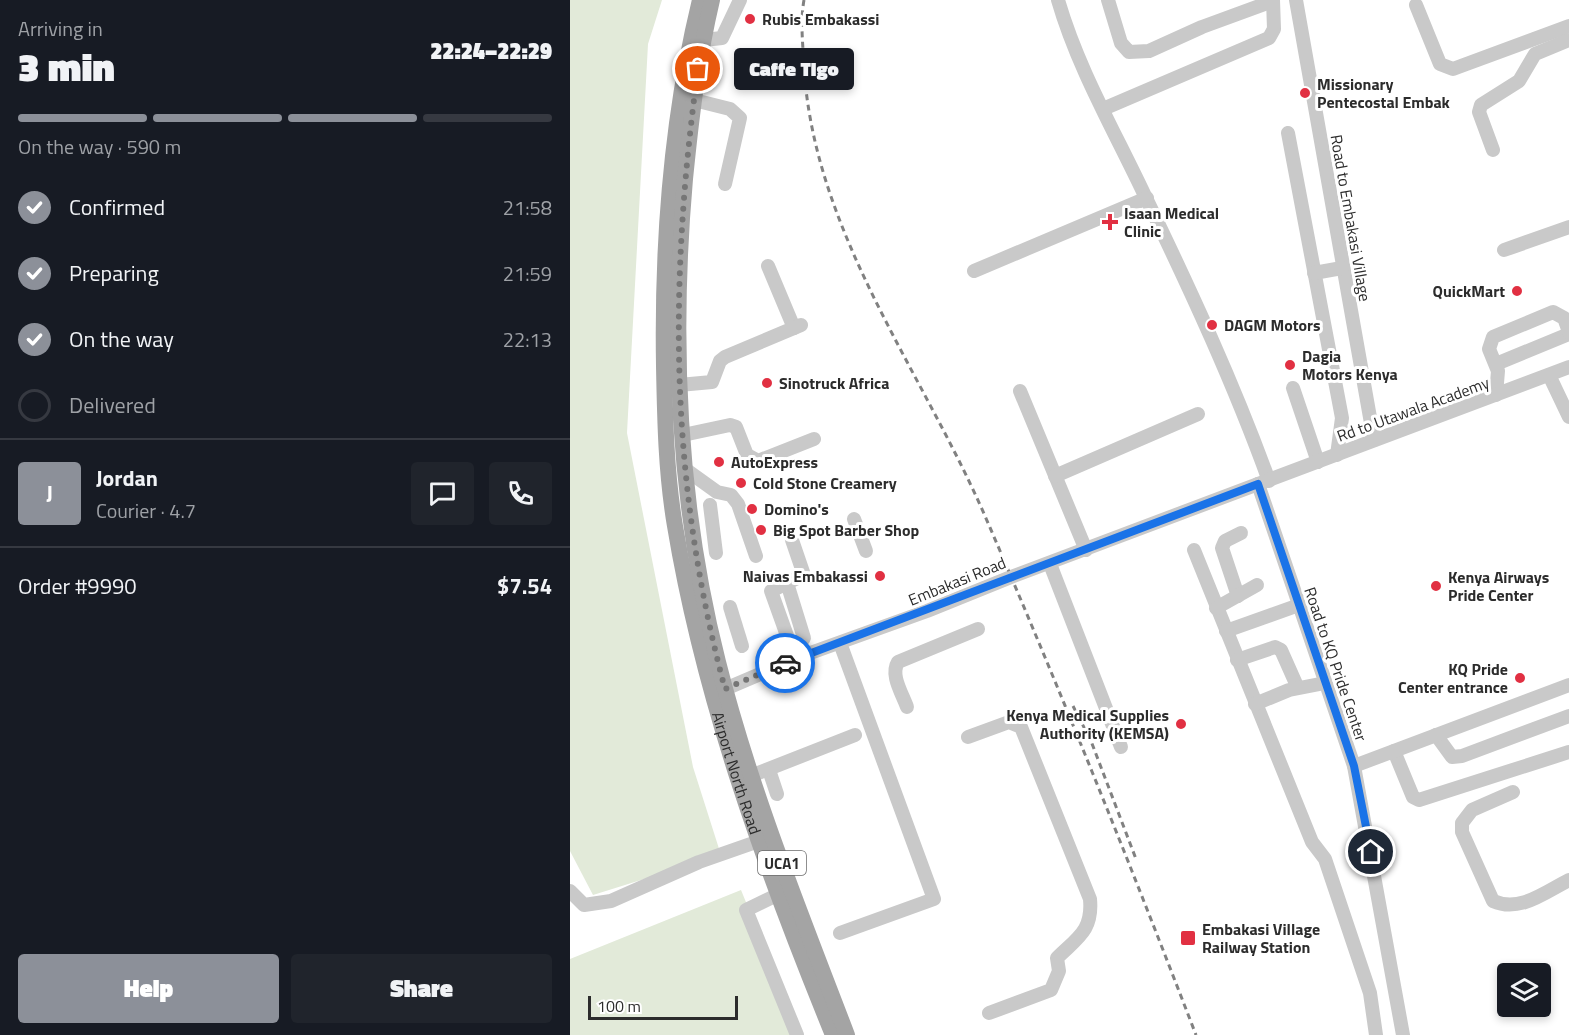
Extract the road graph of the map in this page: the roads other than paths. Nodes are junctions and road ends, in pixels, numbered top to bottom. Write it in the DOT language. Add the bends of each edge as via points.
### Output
graph roads {
  1 [pos="700,0"];
  2 [pos="712,0"];
  3 [pos="740,0"];
  4 [pos="1058,0"];
  5 [pos="1108,0"];
  6 [pos="1273,0"];
  7 [pos="1296,0"];
  8 [pos="1416,5"];
  9 [pos="1569,26"];
  10 [pos="704,40"];
  11 [pos="1569,40"];
  12 [pos="694,100"];
  13 [pos="1103,109"];
  14 [pos="1288,134"];
  15 [pos="1493,150"];
  16 [pos="725,184"];
  17 [pos="1147,198"];
  18 [pos="1569,227"];
  19 [pos="1504,250"];
  20 [pos="768,266"];
  21 [pos="1342,268"];
  22 [pos="974,271"];
  23 [pos="1314,273"];
  24 [pos="1569,333"];
  25 [pos="1496,364"];
  26 [pos="1569,367"];
  27 [pos="1549,375"];
  28 [pos="680,384"];
  29 [pos="1293,388"];
  30 [pos="1020,391"];
  31 [pos="1496,395"];
  32 [pos="1198,414"];
  33 [pos="1569,417"];
  34 [pos="683,435"];
  35 [pos="814,439"];
  36 [pos="1374,440"];
  37 [pos="1337,455"];
  38 [pos="1318,462"];
  39 [pos="685,470"];
  40 [pos="1055,476"];
  41 [pos="1263,482"];
  42 [pos="710,505"];
  43 [pos="854,519"];
  44 [pos="1241,533"];
  45 [pos="792,540"];
  46 [pos="1086,550"];
  47 [pos="1194,550"];
  48 [pos="866,551"];
  49 [pos="716,553"];
  50 [pos="756,556"];
  51 [pos="1050,564"];
  52 [pos="1257,585"];
  53 [pos="1238,596"];
  54 [pos="1299,605"];
  55 [pos="730,607"];
  56 [pos="1216,608"];
  57 [pos="978,629"];
  58 [pos="1226,631"];
  59 [pos="840,643"];
  60 [pos="742,646"];
  61 [pos="800,651"];
  62 [pos="1238,660"];
  63 [pos="1325,683"];
  64 [pos="1297,686"];
  65 [pos="1568,688"];
  66 [pos="725,689"];
  67 [pos="1255,704"];
  68 [pos="907,707"];
  69 [pos="1569,716"];
  70 [pos="855,735"];
  71 [pos="1436,735"];
  72 [pos="968,737"];
  73 [pos="1122,747"];
  74 [pos="1394,751"];
  75 [pos="1569,752"];
  76 [pos="1354,766"];
  77 [pos="761,772"];
  78 [pos="1513,792"];
  79 [pos="777,794"];
  80 [pos="759,842"];
  81 [pos="1569,880"];
  82 [pos="570,891"];
  83 [pos="779,894"];
  84 [pos="840,933"];
  85 [pos="989,1013"];
  86 [pos="797,1035"];
  87 [pos="833,1035"];
  88 [pos="847,1035"];
  89 [pos="1376,1035"];
  90 [pos="1403,1035"];
  1 -- 80 [label="main road, Airport North Road / UCA1" via="680,106 669,205 663,312 665,424 675,525 699,640 729,752"];
  2 -- 10 [label="main road, Airport North Road / UCA1"];
  3 -- 10 [label="street" via="722,38"];
  4 -- 13 [label="street, Road to KQ Pride Center" via="1081,66"];
  5 -- 6 [label="street" via="1121,43 1135,53 1160,47"];
  6 -- 13 [label="street" via="1274,29 1262,43"];
  7 -- 21 [label="street, Road to Embakasi Village"];
  8 -- 9 [label="street" via="1445,68 1453,69"];
  10 -- 12 [label="main road, Airport North Road / UCA1"];
  11 -- 15 [label="street" via="1535,54 1519,81 1481,105 1479,112"];
  12 -- 16 [label="street" via="730,109 740,118"];
  12 -- 28 [label="main road, Airport North Road / UCA1" via="680,236"];
  13 -- 17 [label="street, Road to KQ Pride Center"];
  14 -- 23 [label="street"];
  17 -- 22 [label="street"];
  17 -- 41 [label="street, Road to KQ Pride Center" via="1244,412"];
  18 -- 19 [label="street"];
  20 -- 28 [label="street" via="797,326 725,357 712,382"];
  21 -- 23 [label="street"];
  21 -- 36 [label="street, Road to Embakasi Village"];
  23 -- 37 [label="street" via="1342,418"];
  24 -- 25 [label="street"];
  24 -- 25 [label="street" via="1564,318 1553,312 1493,337 1489,349"];
  25 -- 31 [label="street"];
  26 -- 27 [label="street, Rd to Utawala Academy"];
  27 -- 31 [label="street, Rd to Utawala Academy"];
  27 -- 33 [label="street"];
  28 -- 34 [label="main road, Airport North Road / UCA1"];
  29 -- 38 [label="street"];
  30 -- 40 [label="street"];
  31 -- 36 [label="street, Rd to Utawala Academy"];
  32 -- 40 [label="street"];
  34 -- 35 [label="street" via="736,427 747,455 759,461"];
  34 -- 39 [label="main road, Airport North Road / UCA1"];
  36 -- 37 [label="street, Rd to Utawala Academy"];
  37 -- 38 [label="street, Rd to Utawala Academy"];
  38 -- 41 [label="street, Rd to Utawala Academy"];
  39 -- 50 [label="street" via="717,492 731,495 738,504"];
  39 -- 66 [label="main road, Airport North Road / UCA1" via="699,569"];
  40 -- 46 [label="street"];
  41 -- 46 [label="street, Embakasi Road"];
  41 -- 54 [label="street, Road to KQ Pride Center"];
  42 -- 49 [label="street"];
  43 -- 48 [label="street"];
  44 -- 53 [label="street" via="1225,541 1222,548"];
  45 -- 61 [label="street" via="804,575 771,591 790,644"];
  46 -- 51 [label="street, Embakasi Road"];
  47 -- 56 [label="street"];
  51 -- 59 [label="street, Embakasi Road"];
  51 -- 73 [label="street"];
  52 -- 53 [label="street"];
  53 -- 56 [label="street"];
  54 -- 58 [label="street"];
  54 -- 63 [label="street, Road to KQ Pride Center"];
  55 -- 60 [label="street"];
  56 -- 58 [label="street"];
  57 -- 68 [label="street" via="898,662 895,676"];
  58 -- 62 [label="street"];
  59 -- 61 [label="street, Embakasi Road"];
  59 -- 84 [label="street" via="934,899"];
  61 -- 66 [label="street, Embakasi Road"];
  62 -- 64 [label="street" via="1275,647 1281,650"];
  62 -- 67 [label="street"];
  63 -- 67 [label="street" via="1288,690"];
  63 -- 76 [label="street, Road to KQ Pride Center"];
  65 -- 71 [label="street"];
  66 -- 77 [label="main road, Airport North Road / UCA1"];
  67 -- 89 [label="street" via="1312,842 1325,859 1370,993"];
  69 -- 71 [label="street" via="1462,756 1452,756"];
  70 -- 77 [label="street"];
  71 -- 74 [label="street"];
  72 -- 85 [label="street" via="1009,722 1021,727 1090,899 1091,911 1082,937 1057,958 1059,971 1051,990"];
  74 -- 75 [label="street" via="1413,797 1419,800"];
  74 -- 76 [label="street"];
  76 -- 90 [label="street, Road to KQ Pride Center"];
  77 -- 79 [label="street"];
  77 -- 88 [label="main road, Airport North Road / UCA1" via="784,868"];
  78 -- 81 [label="street" via="1472,810 1462,823 1462,832 1493,901 1508,907 1520,905"];
  80 -- 82 [label="street" via="699,862 612,902 584,905"];
  80 -- 83 [label="main road, Airport North Road / UCA1"];
  83 -- 86 [label="street" via="746,910"];
  83 -- 87 [label="main road, Airport North Road / UCA1"];
}
